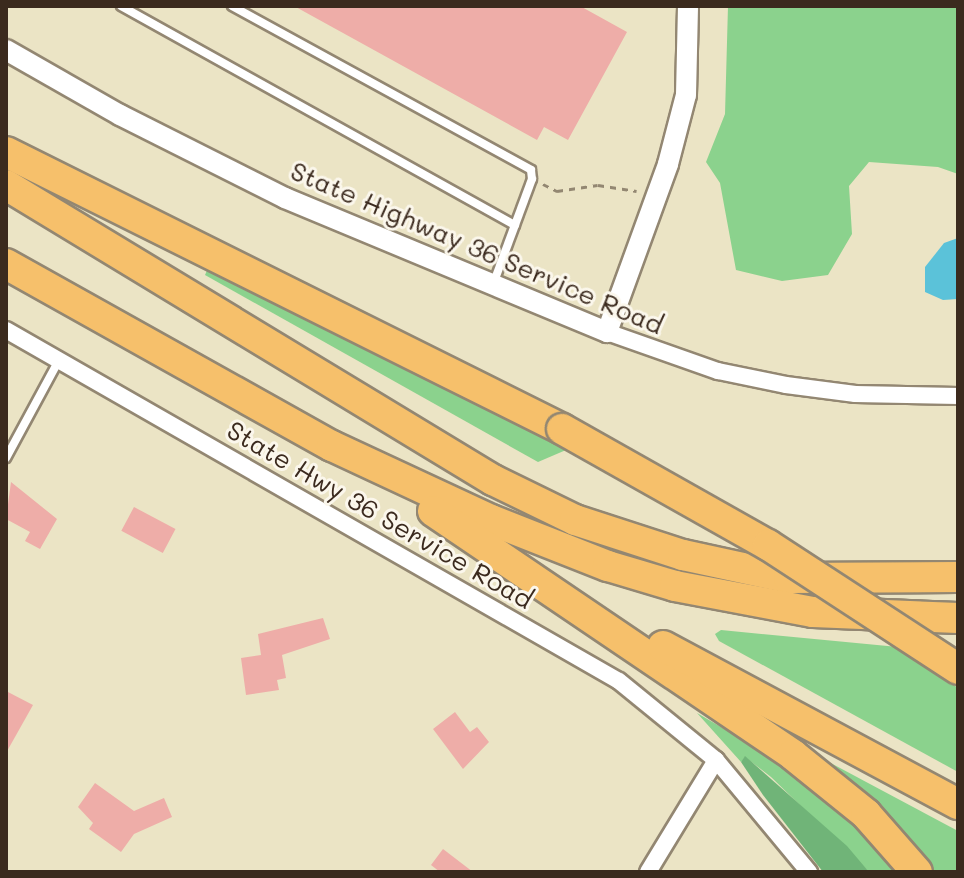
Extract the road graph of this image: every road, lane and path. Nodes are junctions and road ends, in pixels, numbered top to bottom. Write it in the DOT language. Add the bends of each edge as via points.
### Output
graph roads {
  1 [pos="121,6"];
  2 [pos="232,6"];
  3 [pos="688,6"];
  4 [pos="6,50"];
  5 [pos="6,152"];
  6 [pos="532,179"];
  7 [pos="6,185"];
  8 [pos="637,191"];
  9 [pos="515,225"];
  10 [pos="6,264"];
  11 [pos="493,287"];
  12 [pos="6,330"];
  13 [pos="607,332"];
  14 [pos="59,359"];
  15 [pos="958,396"];
  16 [pos="332,446"];
  17 [pos="6,458"];
  18 [pos="518,565"];
  19 [pos="958,577"];
  20 [pos="958,618"];
  21 [pos="958,669"];
  22 [pos="716,760"];
  23 [pos="958,804"];
  24 [pos="648,872"];
  25 [pos="809,872"];
  26 [pos="917,872"];
  1 -- 9 [label="lane"];
  2 -- 6 [label="lane" via="531,170"];
  3 -- 13 [label="street" via="686,95 668,164"];
  4 -- 11 [label="street, State Highway 36 Service Road" via="285,198"];
  5 -- 21 [label="highway, bridge" via="562,429 781,553"];
  6 -- 8 [label="path" via="557,191 598,185"];
  6 -- 9 [label="lane"];
  7 -- 19 [label="highway" via="493,480 575,520 683,555 789,578"];
  9 -- 11 [label="lane"];
  10 -- 16 [label="highway"];
  11 -- 13 [label="street, State Highway 36 Service Road"];
  12 -- 14 [label="street, State Hwy 36 Service Road"];
  13 -- 15 [label="street, State Highway 36 Service Road" via="718,371 786,385 855,394"];
  14 -- 17 [label="lane"];
  14 -- 22 [label="street, State Hwy 36 Service Road" via="619,681"];
  16 -- 18 [label="highway"];
  16 -- 20 [label="highway" via="542,542 675,586 813,612"];
  18 -- 23 [label="highway"];
  18 -- 26 [label="highway" via="830,783 866,814"];
  22 -- 24 [label="street"];
  22 -- 25 [label="street, State Hwy 36 Service Road"];
}
